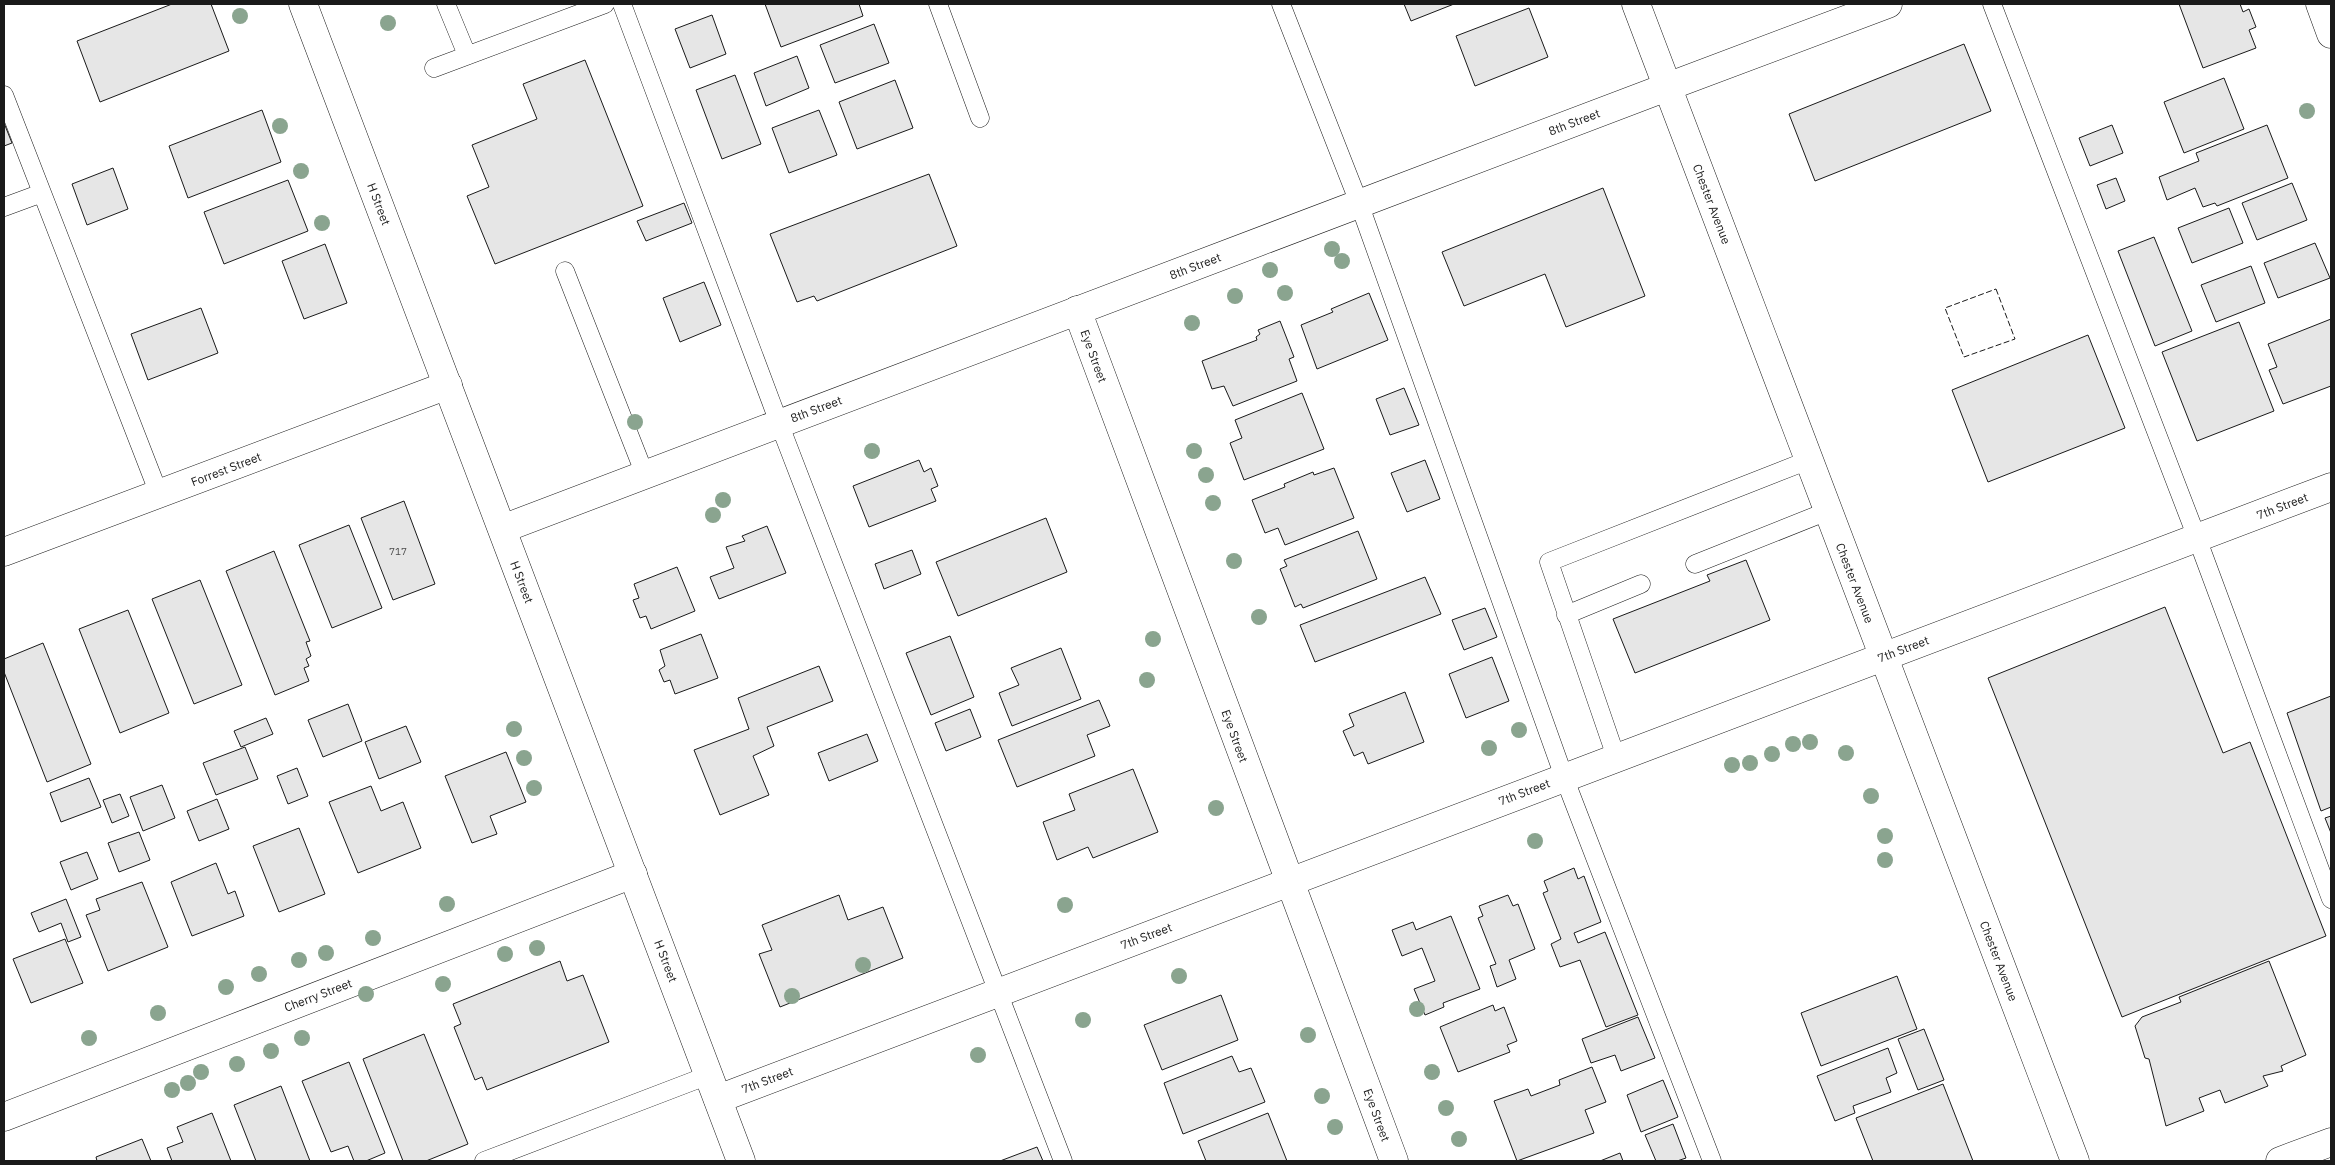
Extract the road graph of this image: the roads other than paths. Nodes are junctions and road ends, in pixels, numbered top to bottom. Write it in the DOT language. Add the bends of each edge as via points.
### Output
graph roads {
  1 [pos="303,4"];
  2 [pos="446,4"];
  3 [pos="606,4"];
  4 [pos="622,4"];
  5 [pos="938,4"];
  6 [pos="1281,4"];
  7 [pos="1636,4"];
  8 [pos="1888,4"];
  9 [pos="1992,4"];
  10 [pos="2320,4"];
  11 [pos="2331,34"];
  12 [pos="466,55"];
  13 [pos="434,68"];
  14 [pos="1667,87"];
  15 [pos="4,95"];
  16 [pos="980,118"];
  17 [pos="42,193"];
  18 [pos="1359,203"];
  19 [pos="4,207"];
  20 [pos="564,271"];
  21 [pos="1077,310"];
  22 [pos="448,385"];
  23 [pos="779,423"];
  24 [pos="1809,460"];
  25 [pos="645,475"];
  26 [pos="2331,487"];
  27 [pos="159,494"];
  28 [pos="1828,511"];
  29 [pos="502,529"];
  30 [pos="2197,538"];
  31 [pos="4,552"];
  32 [pos="1695,564"];
  33 [pos="1641,584"];
  34 [pos="1566,615"];
  35 [pos="1884,657"];
  36 [pos="1616,757"];
  37 [pos="1564,777"];
  38 [pos="633,874"];
  39 [pos="1290,882"];
  40 [pos="2331,899"];
  41 [pos="998,992"];
  42 [pos="714,1087"];
  43 [pos="4,1117"];
  44 [pos="2331,1142"];
  45 [pos="484,1161"];
  46 [pos="741,1161"];
  47 [pos="1063,1161"];
  48 [pos="1394,1161"];
  49 [pos="1712,1161"];
  50 [pos="2075,1161"];
  51 [pos="2280,1161"];
  1 -- 22 [label="street, H Street"];
  2 -- 12 [label="lane"];
  3 -- 12 [label="lane"];
  4 -- 23 [label="lane"];
  5 -- 16 [label="lane"];
  6 -- 18 [label="lane"];
  7 -- 14 [label="street, Chester Avenue"];
  8 -- 14 [label="street, 8th Street"];
  9 -- 30 [label="lane"];
  10 -- 11 [label="street"];
  12 -- 13 [label="lane"];
  14 -- 18 [label="street, 8th Street"];
  14 -- 24 [label="street, Chester Avenue"];
  15 -- 17 [label="lane"];
  17 -- 19 [label="lane"];
  17 -- 27 [label="lane"];
  18 -- 21 [label="street, 8th Street"];
  18 -- 37 [label="lane"];
  20 -- 25 [label="lane"];
  21 -- 23 [label="street, 8th Street"];
  21 -- 39 [label="street, Eye Street"];
  22 -- 27 [label="street, Forrest Street"];
  22 -- 29 [label="street, H Street"];
  23 -- 25 [label="street, 8th Street"];
  23 -- 41 [label="lane"];
  24 -- 28 [label="street, Chester Avenue"];
  24 -- 34 [label="lane" via="1548,562"];
  25 -- 29 [label="street, 8th Street"];
  26 -- 30 [label="street, 7th Street"];
  27 -- 31 [label="street, Forrest Street"];
  28 -- 32 [label="lane"];
  28 -- 35 [label="street, Chester Avenue"];
  29 -- 38 [label="street, H Street"];
  30 -- 35 [label="street, 7th Street"];
  30 -- 40 [label="lane"];
  33 -- 34 [label="lane"];
  34 -- 36 [label="lane"];
  35 -- 36 [label="street, 7th Street"];
  35 -- 50 [label="street, Chester Avenue"];
  36 -- 37 [label="street, 7th Street"];
  37 -- 39 [label="street, 7th Street"];
  37 -- 49 [label="lane"];
  38 -- 42 [label="street, H Street"];
  38 -- 43 [label="street, Cherry Street"];
  39 -- 41 [label="street, 7th Street"];
  39 -- 48 [label="street, Eye Street"];
  41 -- 42 [label="street, 7th Street"];
  41 -- 47 [label="lane"];
  42 -- 45 [label="lane"];
  42 -- 46 [label="street, H Street"];
  44 -- 51 [label="street"];
}
